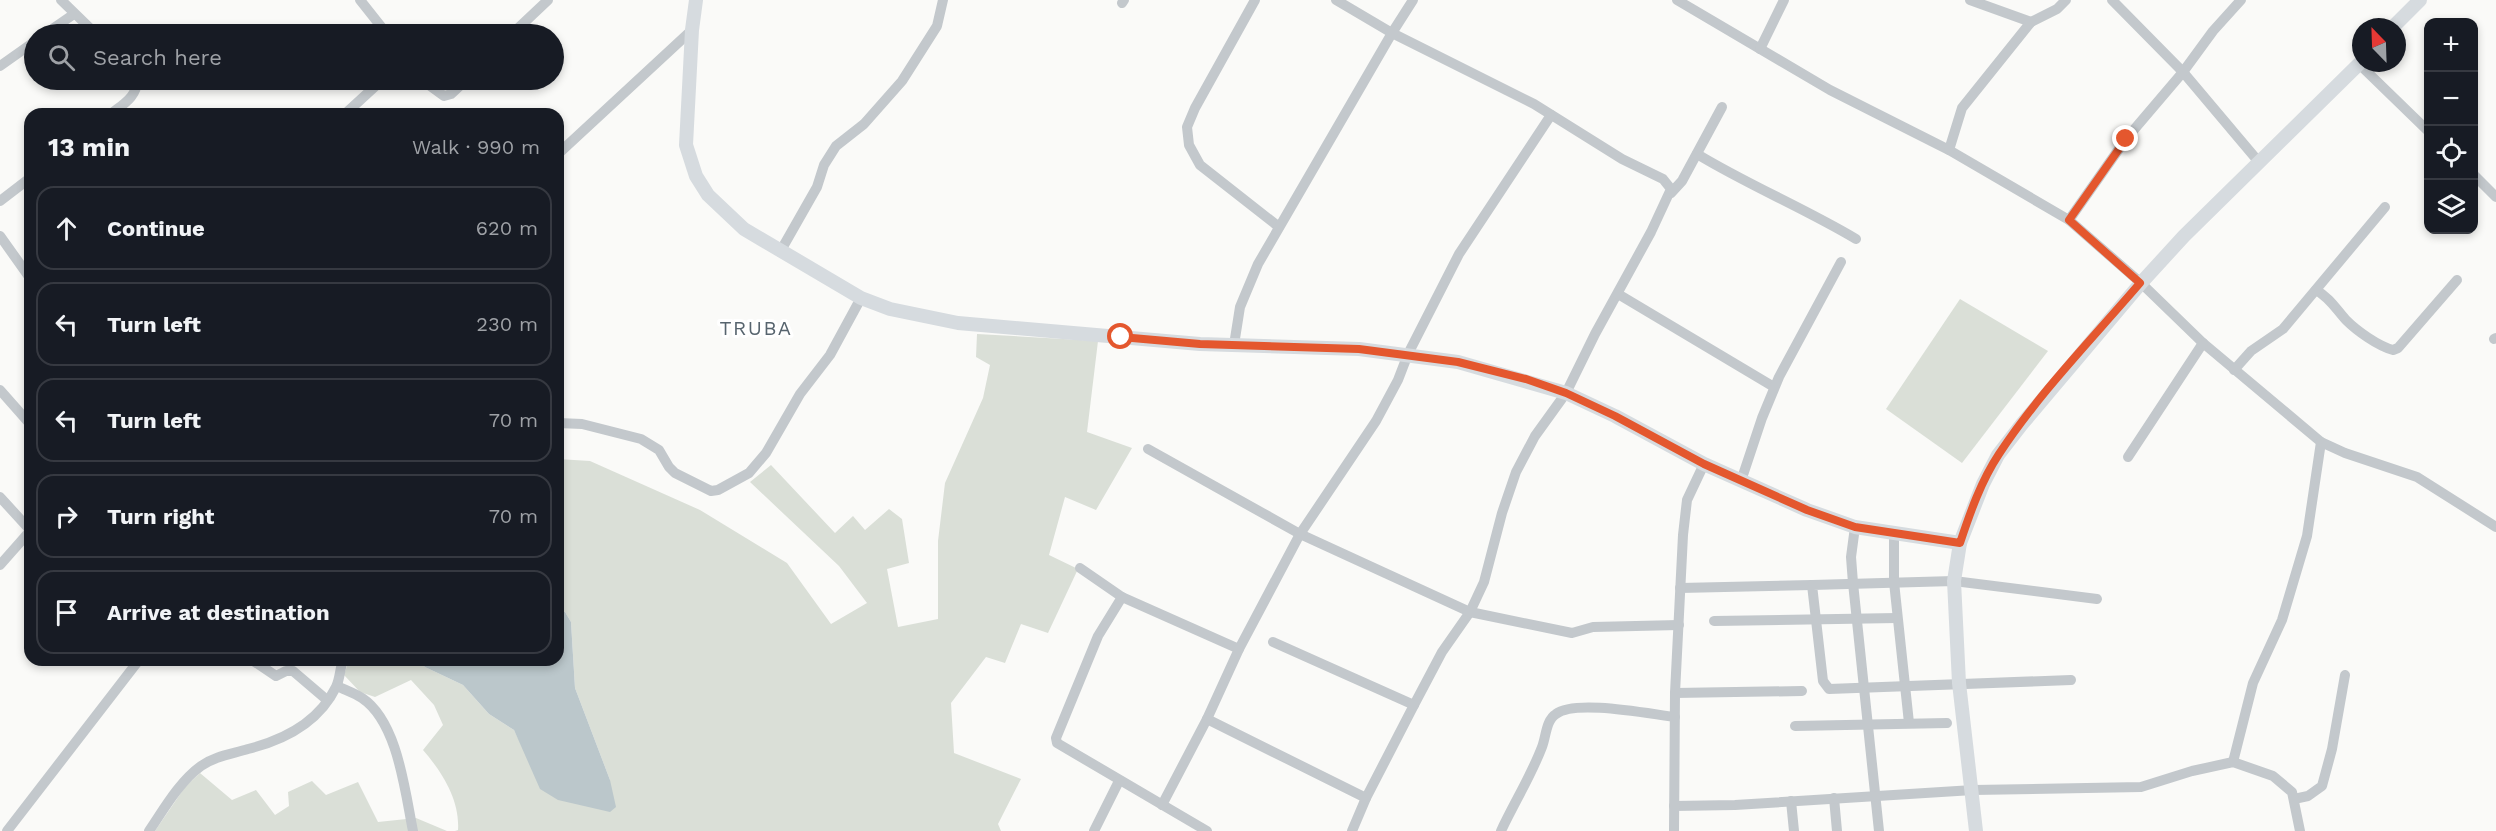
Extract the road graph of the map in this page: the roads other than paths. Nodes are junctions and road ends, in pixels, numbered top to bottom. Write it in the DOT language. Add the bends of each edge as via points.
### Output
graph roads {
  1 [pos="61,0"];
  2 [pos="548,0"];
  3 [pos="696,0"];
  4 [pos="943,0"];
  5 [pos="1255,0"];
  6 [pos="1336,0"];
  7 [pos="1413,0"];
  8 [pos="1677,0"];
  9 [pos="1784,0"];
  10 [pos="1970,0"];
  11 [pos="2066,0"];
  12 [pos="2112,0"];
  13 [pos="2241,0"];
  14 [pos="2420,0"];
  15 [pos="363,1"];
  16 [pos="74,14"];
  17 [pos="2402,18"];
  18 [pos="2031,22"];
  19 [pos="60,24"];
  20 [pos="85,24"];
  21 [pos="380,24"];
  22 [pos="523,24"];
  23 [pos="692,30"];
  24 [pos="1392,33"];
  25 [pos="24,49"];
  26 [pos="1760,49"];
  27 [pos="0,66"];
  28 [pos="2352,71"];
  29 [pos="2183,72"];
  30 [pos="2369,72"];
  31 [pos="135,90"];
  32 [pos="371,90"];
  33 [pos="435,90"];
  34 [pos="455,90"];
  35 [pos="1722,107"];
  36 [pos="119,108"];
  37 [pos="352,108"];
  38 [pos="1551,115"];
  39 [pos="2424,127"];
  40 [pos="564,148"];
  41 [pos="1949,150"];
  42 [pos="1696,154"];
  43 [pos="2258,161"];
  44 [pos="2478,179"];
  45 [pos="24,183"];
  46 [pos="1671,193"];
  47 [pos="2496,197"];
  48 [pos="0,201"];
  49 [pos="2385,207"];
  50 [pos="2069,220"];
  51 [pos="1279,227"];
  52 [pos="0,236"];
  53 [pos="1856,240"];
  54 [pos="780,252"];
  55 [pos="1841,261"];
  56 [pos="24,270"];
  57 [pos="2457,280"];
  58 [pos="2140,283"];
  59 [pos="2316,290"];
  60 [pos="1618,294"];
  61 [pos="861,298"];
  62 [pos="2203,343"];
  63 [pos="1234,345"];
  64 [pos="1408,354"];
  65 [pos="2234,370"];
  66 [pos="1774,387"];
  67 [pos="0,390"];
  68 [pos="1566,393"];
  69 [pos="24,417"];
  70 [pos="564,423"];
  71 [pos="2321,442"];
  72 [pos="1148,448"];
  73 [pos="2128,457"];
  74 [pos="1704,464"];
  75 [pos="1741,481"];
  76 [pos="0,497"];
  77 [pos="24,524"];
  78 [pos="1855,527"];
  79 [pos="2496,527"];
  80 [pos="1300,534"];
  81 [pos="1894,535"];
  82 [pos="24,538"];
  83 [pos="1960,543"];
  84 [pos="0,565"];
  85 [pos="1080,568"];
  86 [pos="1953,581"];
  87 [pos="1894,582"];
  88 [pos="1853,583"];
  89 [pos="1812,585"];
  90 [pos="1680,588"];
  91 [pos="1122,597"];
  92 [pos="2097,599"];
  93 [pos="1470,612"];
  94 [pos="1897,618"];
  95 [pos="1857,619"];
  96 [pos="1816,620"];
  97 [pos="1714,621"];
  98 [pos="1679,625"];
  99 [pos="1273,642"];
  100 [pos="1239,649"];
  101 [pos="135,666"];
  102 [pos="261,666"];
  103 [pos="342,666"];
  104 [pos="2345,675"];
  105 [pos="2072,680"];
  106 [pos="1959,683"];
  107 [pos="337,686"];
  108 [pos="1904,686"];
  109 [pos="1865,688"];
  110 [pos="1802,691"];
  111 [pos="1675,693"];
  112 [pos="327,700"];
  113 [pos="1414,705"];
  114 [pos="1675,717"];
  115 [pos="1207,719"];
  116 [pos="1869,723"];
  117 [pos="1909,723"];
  118 [pos="1947,723"];
  119 [pos="1795,726"];
  120 [pos="2233,762"];
  121 [pos="1119,781"];
  122 [pos="1972,790"];
  123 [pos="1874,796"];
  124 [pos="1366,798"];
  125 [pos="1834,798"];
  126 [pos="2294,799"];
  127 [pos="1791,801"];
  128 [pos="1162,805"];
  129 [pos="1674,806"];
  130 [pos="7,831"];
  131 [pos="149,831"];
  132 [pos="413,831"];
  133 [pos="1094,831"];
  134 [pos="1207,831"];
  135 [pos="1352,831"];
  136 [pos="1501,831"];
  137 [pos="1674,831"];
  138 [pos="1794,831"];
  139 [pos="1837,831"];
  140 [pos="1879,831"];
  141 [pos="1976,831"];
  142 [pos="2300,831"];
  1 -- 16 [label="street"];
  2 -- 22 [label="street"];
  3 -- 23 [label="street"];
  4 -- 54 [label="street" via="937,26 902,81 864,124 836,146"];
  5 -- 51 [label="street" via="1187,127 1190,146 1200,165"];
  6 -- 24 [label="street"];
  7 -- 24 [label="street"];
  8 -- 26 [label="street"];
  9 -- 26 [label="street"];
  10 -- 18 [label="street"];
  11 -- 18 [label="street"];
  12 -- 29 [label="street"];
  13 -- 29 [label="street"];
  14 -- 17 [label="street"];
  15 -- 21 [label="street"];
  16 -- 19 [label="street"];
  16 -- 20 [label="street"];
  18 -- 41 [label="street" via="1962,108"];
  23 -- 40 [label="street"];
  23 -- 54 [label="street" via="686,136 690,162 708,195 725,213"];
  24 -- 38 [label="street"];
  24 -- 51 [label="street"];
  25 -- 27 [label="street"];
  26 -- 41 [label="street" via="1830,90"];
  28 -- 43 [label="street"];
  29 -- 43 [label="street"];
  29 -- 50 [label="street" via="2126,139"];
  30 -- 39 [label="street"];
  31 -- 36 [label="street" via="134,96"];
  32 -- 37 [label="street"];
  33 -- 34 [label="street" via="444,96"];
  35 -- 42 [label="street"];
  38 -- 46 [label="street" via="1663,179"];
  38 -- 64 [label="street" via="1459,254"];
  41 -- 50 [label="street"];
  42 -- 46 [label="street"];
  42 -- 53 [label="street"];
  43 -- 58 [label="street"];
  44 -- 47 [label="street"];
  45 -- 48 [label="street"];
  46 -- 60 [label="street"];
  49 -- 59 [label="street"];
  50 -- 58 [label="street"];
  51 -- 63 [label="street" via="1240,307"];
  52 -- 56 [label="street"];
  54 -- 61 [label="street"];
  55 -- 66 [label="street"];
  57 -- 59 [label="street" via="2393,350 2362,333"];
  58 -- 62 [label="street"];
  58 -- 83 [label="street" via="1998,455 1968,516"];
  59 -- 65 [label="street" via="2283,329 2251,351"];
  60 -- 66 [label="street"];
  60 -- 68 [label="street"];
  61 -- 63 [label="street" via="900,312 958,324"];
  61 -- 70 [label="street" via="766,453 749,473 718,490 711,491 675,473 658,450 641,439 591,425"];
  62 -- 65 [label="street"];
  62 -- 73 [label="street"];
  63 -- 64 [label="street" via="1313,346"];
  64 -- 68 [label="street" via="1458,362"];
  64 -- 80 [label="street" via="1376,421"];
  65 -- 71 [label="street"];
  66 -- 75 [label="street"];
  67 -- 69 [label="street"];
  68 -- 74 [label="street"];
  68 -- 93 [label="street" via="1535,436 1516,472 1484,582"];
  71 -- 79 [label="street" via="2417,477"];
  71 -- 120 [label="street" via="2307,536 2282,620 2253,683"];
  72 -- 80 [label="street"];
  74 -- 75 [label="street"];
  74 -- 90 [label="street" via="1687,500"];
  75 -- 78 [label="street"];
  76 -- 77 [label="street"];
  78 -- 81 [label="street"];
  78 -- 88 [label="street"];
  80 -- 93 [label="street"];
  80 -- 100 [label="street"];
  81 -- 83 [label="street"];
  81 -- 87 [label="street"];
  82 -- 84 [label="street"];
  83 -- 86 [label="street"];
  85 -- 91 [label="street"];
  86 -- 87 [label="street"];
  86 -- 92 [label="street"];
  86 -- 106 [label="street"];
  87 -- 88 [label="street"];
  87 -- 94 [label="street"];
  88 -- 89 [label="street"];
  88 -- 95 [label="street"];
  89 -- 90 [label="street"];
  89 -- 96 [label="street"];
  90 -- 98 [label="street"];
  91 -- 100 [label="street"];
  91 -- 121 [label="street" via="1098,636 1056,738 1062,747"];
  93 -- 98 [label="street" via="1572,633 1593,627"];
  93 -- 113 [label="street" via="1442,652"];
  94 -- 95 [label="street"];
  94 -- 108 [label="street"];
  95 -- 96 [label="street"];
  95 -- 109 [label="street"];
  96 -- 97 [label="street"];
  96 -- 109 [label="street" via="1825,686"];
  98 -- 111 [label="street"];
  99 -- 113 [label="street"];
  100 -- 115 [label="street"];
  101 -- 130 [label="street"];
  102 -- 112 [label="street" via="276,676 293,670"];
  103 -- 107 [label="street"];
  104 -- 126 [label="street" via="2322,786 2308,796"];
  105 -- 106 [label="street"];
  106 -- 108 [label="street"];
  106 -- 122 [label="street"];
  107 -- 112 [label="street"];
  107 -- 132 [label="street" via="363,699 386,726 400,764"];
  108 -- 109 [label="street"];
  108 -- 117 [label="street"];
  109 -- 116 [label="street"];
  110 -- 111 [label="street"];
  111 -- 114 [label="street"];
  112 -- 131 [label="street" via="292,734 270,744 217,756 202,765 189,776"];
  113 -- 124 [label="street"];
  114 -- 129 [label="street"];
  114 -- 136 [label="street" via="1597,707 1557,712"];
  115 -- 124 [label="street"];
  115 -- 128 [label="street"];
  116 -- 117 [label="street"];
  116 -- 119 [label="street"];
  116 -- 123 [label="street"];
  117 -- 118 [label="street"];
  120 -- 122 [label="street" via="2141,787"];
  120 -- 126 [label="street" via="2273,776 2292,792"];
  121 -- 128 [label="street"];
  121 -- 133 [label="street"];
  122 -- 123 [label="street"];
  122 -- 141 [label="street"];
  123 -- 125 [label="street"];
  123 -- 140 [label="street"];
  124 -- 135 [label="street"];
  125 -- 127 [label="street"];
  125 -- 139 [label="street"];
  126 -- 142 [label="street"];
  127 -- 129 [label="street"];
  127 -- 138 [label="street"];
  128 -- 134 [label="street"];
  129 -- 137 [label="street"];
}
